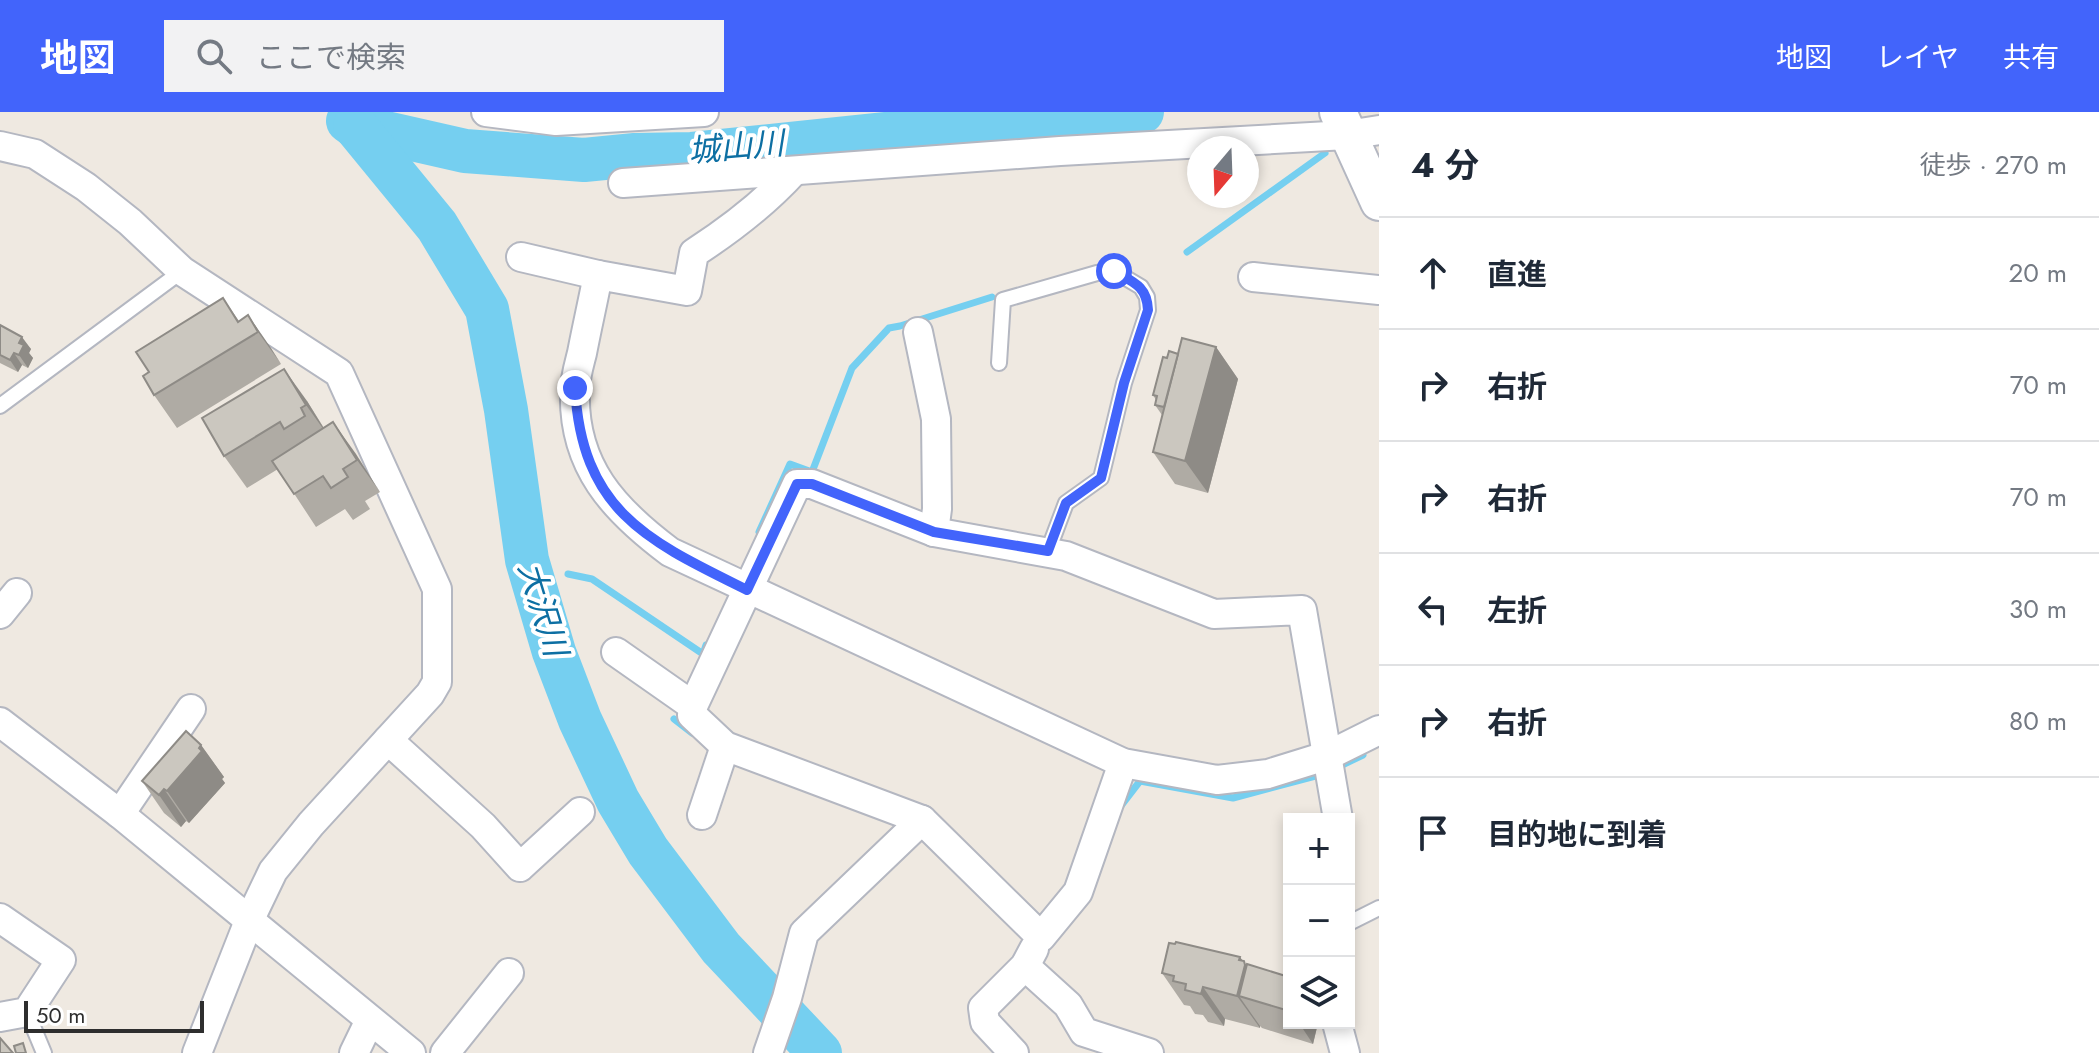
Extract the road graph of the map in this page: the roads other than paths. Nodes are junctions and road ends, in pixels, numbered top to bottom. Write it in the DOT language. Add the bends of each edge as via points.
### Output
graph roads {
  1 [pos="486,112"];
  2 [pos="704,112"];
  3 [pos="1352,125"];
  4 [pos="1277,138"];
  5 [pos="0,146"];
  6 [pos="1259,151"];
  7 [pos="794,171"];
  8 [pos="623,183"];
  9 [pos="1379,202"];
  10 [pos="521,257"];
  11 [pos="182,271"];
  12 [pos="598,275"];
  13 [pos="1253,277"];
  14 [pos="1379,290"];
  15 [pos="918,332"];
  16 [pos="999,363"];
  17 [pos="0,406"];
  18 [pos="934,532"];
  19 [pos="1048,551"];
  20 [pos="747,590"];
  21 [pos="616,652"];
  22 [pos="693,706"];
  23 [pos="191,709"];
  24 [pos="0,722"];
  25 [pos="1379,730"];
  26 [pos="388,740"];
  27 [pos="725,746"];
  28 [pos="1329,755"];
  29 [pos="1123,763"];
  30 [pos="580,812"];
  31 [pos="1337,813"];
  32 [pos="120,814"];
  33 [pos="702,815"];
  34 [pos="922,820"];
  35 [pos="1379,908"];
  36 [pos="0,918"];
  37 [pos="1355,920"];
  38 [pos="249,921"];
  39 [pos="1041,937"];
  40 [pos="1025,966"];
  41 [pos="509,973"];
  42 [pos="14,1014"];
  43 [pos="370,1020"];
  44 [pos="1339,1029"];
  45 [pos="769,1051"];
  46 [pos="44,1053"];
  47 [pos="197,1053"];
  48 [pos="354,1053"];
  49 [pos="411,1053"];
  50 [pos="445,1053"];
  51 [pos="1014,1053"];
  52 [pos="1149,1053"];
  53 [pos="1345,1053"];
  1 -- 2 [label="street" via="556,121"];
  3 -- 4 [label="street"];
  3 -- 9 [label="street"];
  4 -- 6 [label="street"];
  4 -- 7 [label="street"];
  5 -- 11 [label="street" via="35,154 86,187"];
  7 -- 8 [label="street"];
  7 -- 12 [label="street" via="738,224 694,253 687,291"];
  10 -- 12 [label="street"];
  11 -- 17 [label="lane"];
  11 -- 26 [label="street" via="339,373 437,589 437,682"];
  12 -- 20 [label="street" via="575,388 579,431 592,472 618,510 639,529 670,552"];
  13 -- 14 [label="street"];
  15 -- 18 [label="street" via="936,419"];
  16 -- 19 [label="lane" via="1003,300 1114,271 1141,287 1147,297 1148,310 1101,478 1066,503"];
  18 -- 19 [label="street"];
  18 -- 20 [label="street" via="812,484 797,484"];
  19 -- 28 [label="street" via="1214,614 1302,610"];
  20 -- 22 [label="street"];
  20 -- 29 [label="street"];
  21 -- 22 [label="street"];
  22 -- 27 [label="street" via="692,715"];
  23 -- 32 [label="street"];
  24 -- 32 [label="street"];
  25 -- 28 [label="street"];
  26 -- 30 [label="street" via="520,867"];
  26 -- 38 [label="street" via="273,871"];
  27 -- 33 [label="street"];
  27 -- 34 [label="street"];
  28 -- 29 [label="street" via="1268,774 1217,780"];
  28 -- 31 [label="street"];
  29 -- 39 [label="street" via="1078,892"];
  32 -- 38 [label="street"];
  34 -- 39 [label="street"];
  34 -- 45 [label="street" via="804,933"];
  35 -- 37 [label="lane"];
  36 -- 42 [label="street" via="61,960"];
  38 -- 43 [label="street"];
  38 -- 47 [label="street"];
  39 -- 40 [label="street"];
  40 -- 51 [label="street" via="983,1008 985,1022"];
  40 -- 52 [label="street" via="1068,1005 1084,1032"];
  41 -- 50 [label="street"];
  42 -- 46 [label="lane"];
  43 -- 48 [label="street"];
  43 -- 49 [label="street"];
  44 -- 53 [label="street"];
}
